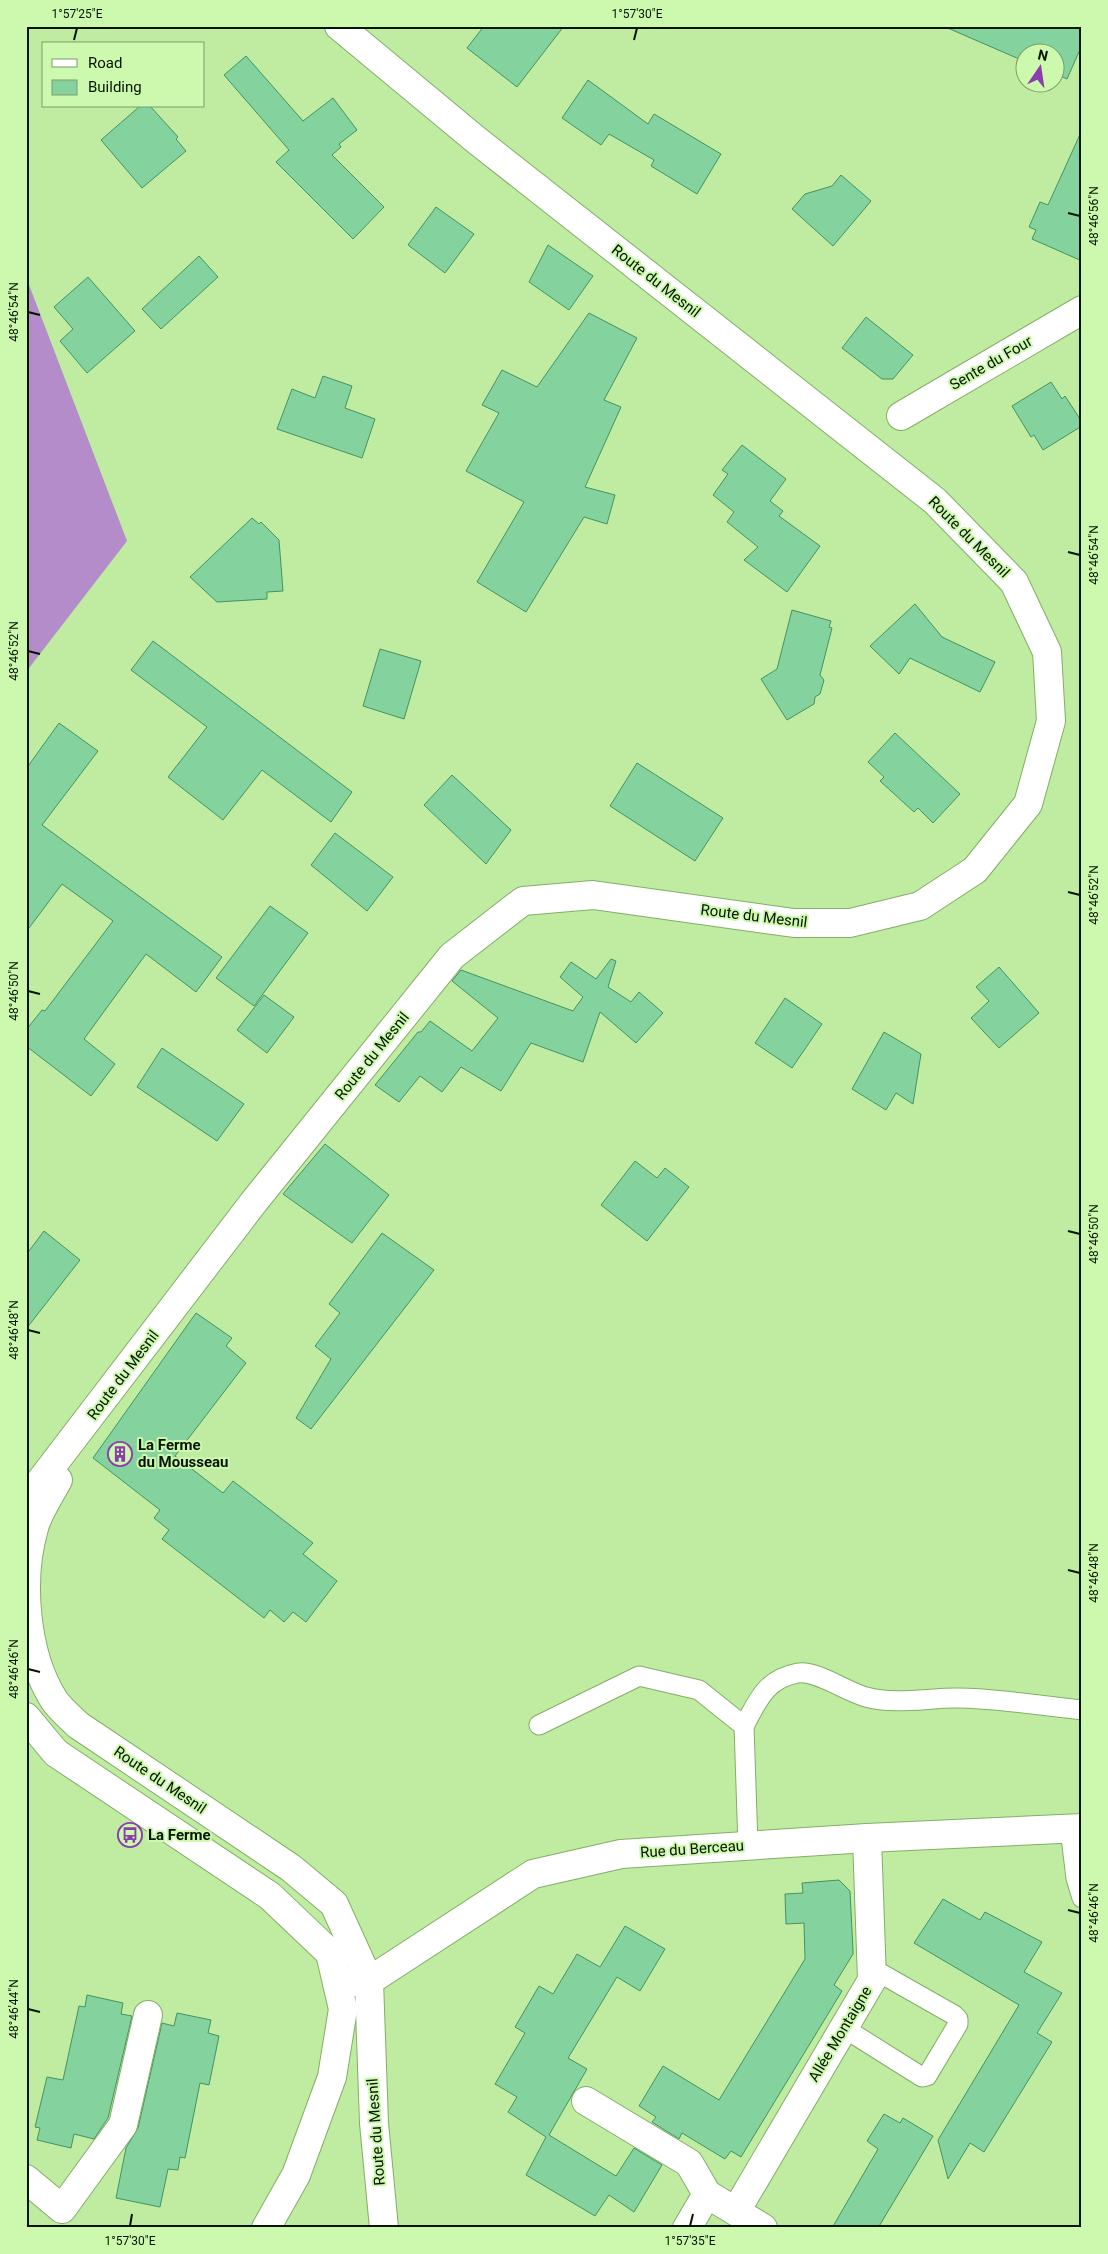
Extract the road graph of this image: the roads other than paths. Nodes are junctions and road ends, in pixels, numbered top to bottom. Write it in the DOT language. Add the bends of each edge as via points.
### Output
graph roads {
  1 [pos="339,26"];
  2 [pos="1082,310"];
  3 [pos="901,416"];
  4 [pos="86,1425"];
  5 [pos="26,1500"];
  6 [pos="32,1664"];
  7 [pos="1082,1710"];
  8 [pos="26,1717"];
  9 [pos="539,1725"];
  10 [pos="744,1726"];
  11 [pos="1076,1828"];
  12 [pos="868,1838"];
  13 [pos="748,1846"];
  14 [pos="1082,1898"];
  15 [pos="873,1969"];
  16 [pos="369,1981"];
  17 [pos="337,1983"];
  18 [pos="148,2014"];
  19 [pos="844,2028"];
  20 [pos="586,2101"];
  21 [pos="26,2179"];
  22 [pos="706,2194"];
  23 [pos="736,2211"];
  24 [pos="266,2228"];
  25 [pos="384,2228"];
  26 [pos="687,2228"];
  27 [pos="763,2228"];
  1 -- 4 [label="street, Route du Mesnil" via="475,139 935,501 1014,582 1047,652 1051,721 1028,804 975,870 920,906 850,923 794,923 594,895 523,901 452,956 253,1203"];
  2 -- 3 [label="street, Sente du Four"];
  4 -- 5 [label="street, Route du Mesnil"];
  4 -- 6 [label="street, Route du Mesnil" via="34,1527 27,1575 27,1621"];
  6 -- 16 [label="street, Route du Mesnil" via="54,1701 78,1725 291,1868 334,1904"];
  7 -- 10 [label="lane" via="959,1698 886,1701 800,1673 766,1687"];
  8 -- 17 [label="street" via="56,1753 270,1896 330,1953"];
  9 -- 10 [label="lane" via="639,1676 698,1690"];
  10 -- 13 [label="lane"];
  11 -- 12 [label="street, Rue du Berceau"];
  11 -- 14 [label="lane" via="1076,1878"];
  12 -- 13 [label="street, Rue du Berceau"];
  12 -- 15 [label="street, Allée Montaigne"];
  13 -- 16 [label="street, Rue du Berceau" via="621,1854 533,1874"];
  15 -- 19 [label="street, Allée Montaigne" via="872,1980"];
  15 -- 19 [label="lane" via="954,2015 958,2024 927,2076 922,2077"];
  16 -- 17 [label="street, Rue du Berceau"];
  16 -- 25 [label="street, Route du Mesnil" via="374,2123"];
  17 -- 24 [label="street" via="343,2009 332,2077 296,2175"];
  18 -- 21 [label="street" via="123,2125 62,2209"];
  19 -- 23 [label="street, Allée Montaigne"];
  20 -- 22 [label="street" via="689,2163"];
  22 -- 23 [label="street"];
  22 -- 26 [label="street"];
  23 -- 27 [label="street"];
}
